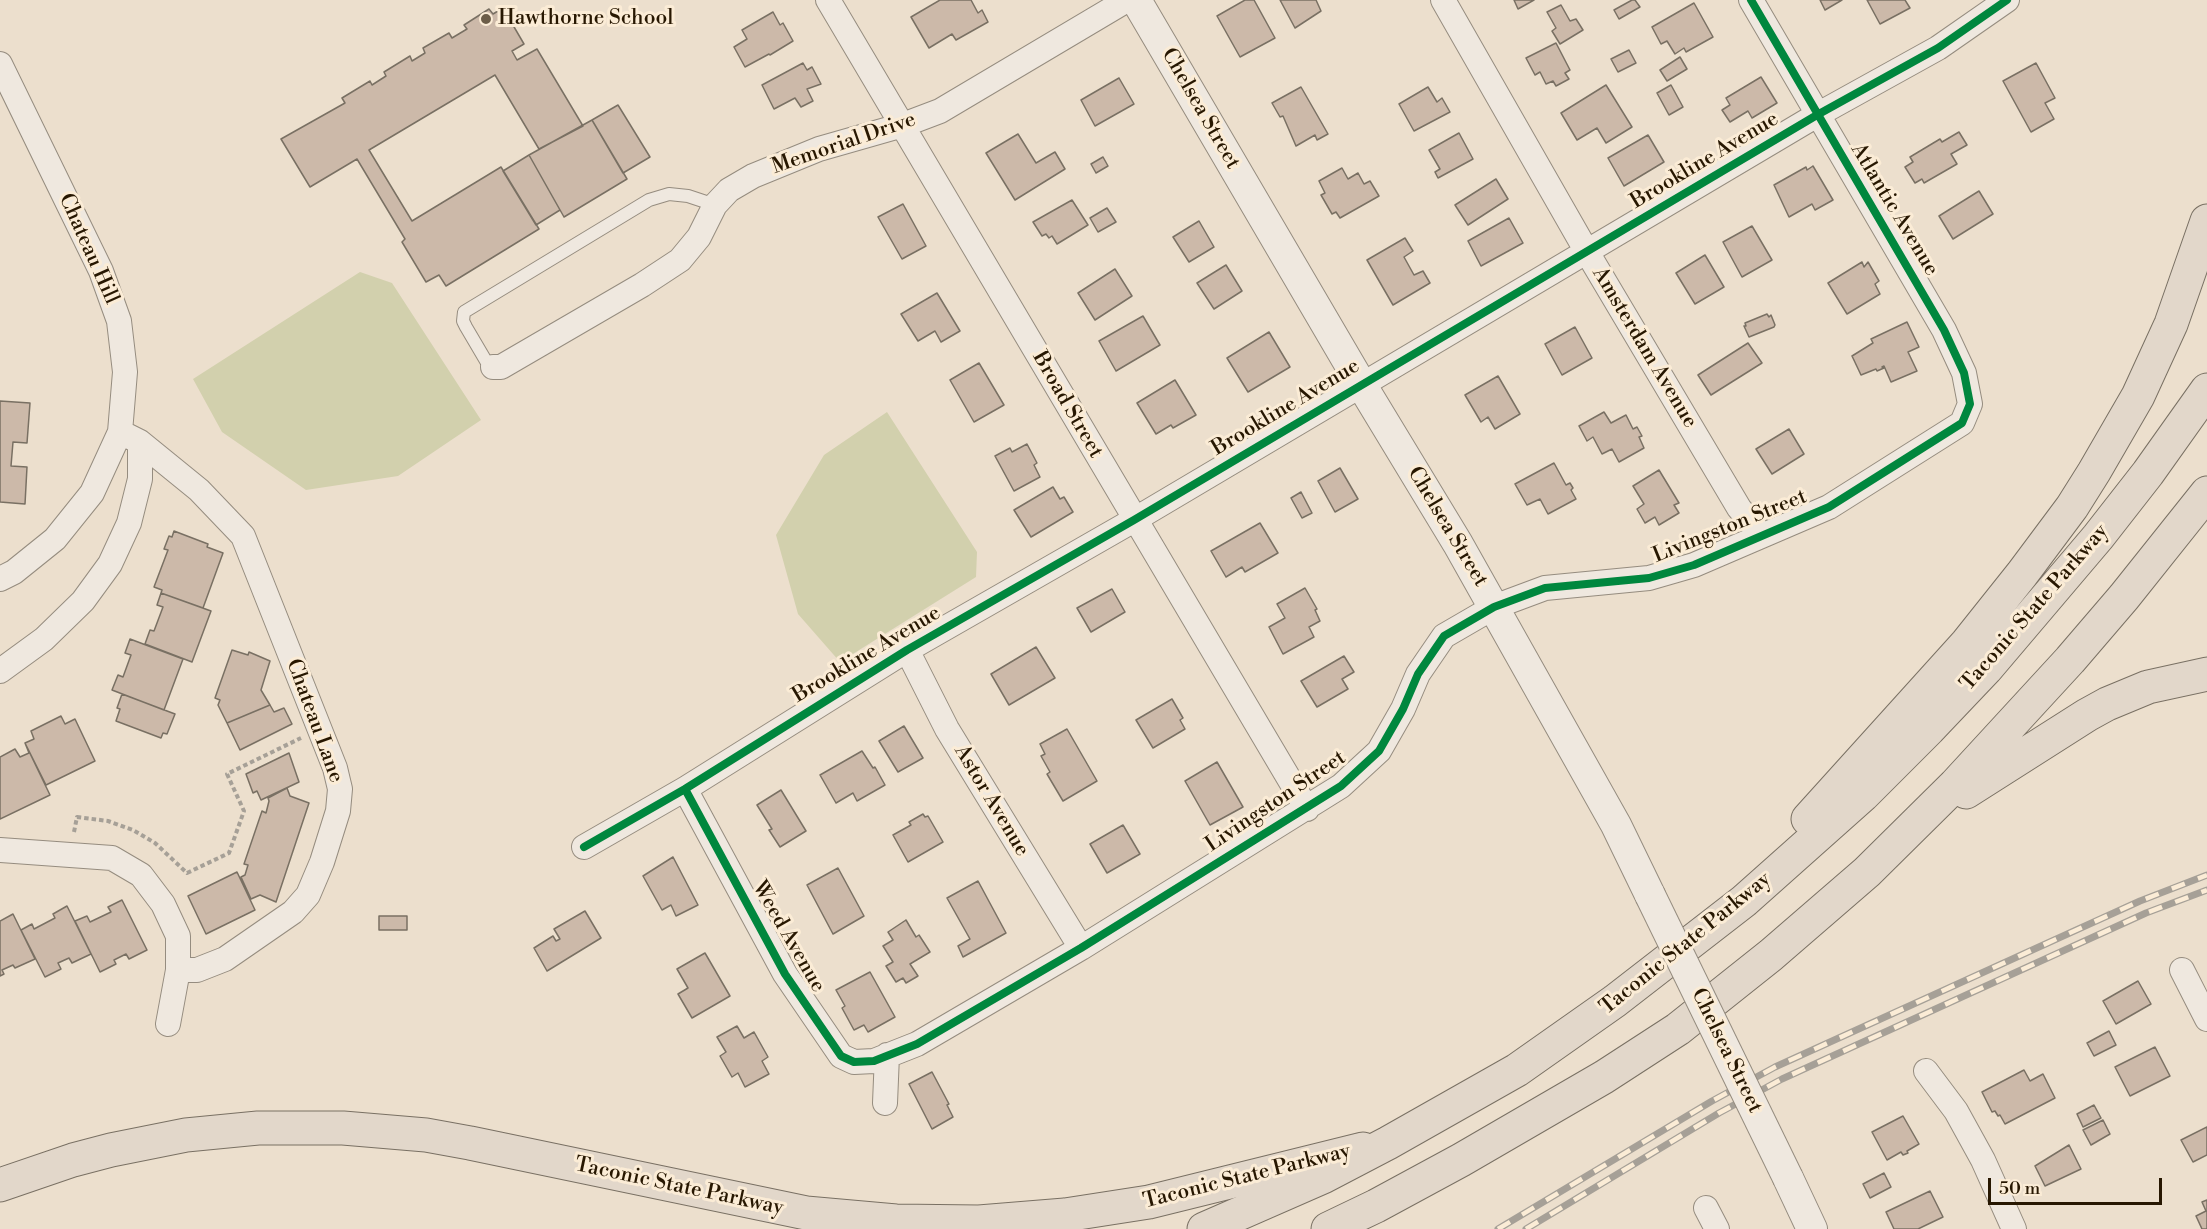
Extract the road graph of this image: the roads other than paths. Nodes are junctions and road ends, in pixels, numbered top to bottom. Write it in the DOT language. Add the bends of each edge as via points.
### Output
graph roads {
  1 [pos="828,0"];
  2 [pos="1127,0"];
  3 [pos="1136,0"];
  4 [pos="1443,0"];
  5 [pos="1752,0"];
  6 [pos="2007,0"];
  7 [pos="0,64"];
  8 [pos="1817,115"];
  9 [pos="903,125"];
  10 [pos="715,205"];
  11 [pos="2207,221"];
  12 [pos="1587,252"];
  13 [pos="493,367"];
  14 [pos="1361,384"];
  15 [pos="2207,390"];
  16 [pos="130,437"];
  17 [pos="1940,437"];
  18 [pos="2207,493"];
  19 [pos="1134,519"];
  20 [pos="1761,535"];
  21 [pos="0,579"];
  22 [pos="1494,607"];
  23 [pos="907,650"];
  24 [pos="0,672"];
  25 [pos="2207,674"];
  26 [pos="685,789"];
  27 [pos="1307,809"];
  28 [pos="1921,820"];
  29 [pos="584,847"];
  30 [pos="0,850"];
  31 [pos="1702,936"];
  32 [pos="1081,948"];
  33 [pos="178,970"];
  34 [pos="2182,970"];
  35 [pos="2207,1019"];
  36 [pos="168,1024"];
  37 [pos="887,1055"];
  38 [pos="1926,1071"];
  39 [pos="885,1103"];
  40 [pos="1388,1143"];
  41 [pos="0,1185"];
  42 [pos="1376,1206"];
  43 [pos="1706,1208"];
  44 [pos="1204,1229"];
  45 [pos="1328,1229"];
  46 [pos="1333,1229"];
  47 [pos="1717,1229"];
  48 [pos="1812,1229"];
  49 [pos="2014,1229"];
  1 -- 9 [label="street, Broad Street"];
  2 -- 9 [label="street, Memorial Drive" via="940,111"];
  3 -- 14 [label="street, Chelsea Street"];
  4 -- 12 [label="street, Amsterdam Avenue"];
  5 -- 8 [label="street, Atlantic Avenue"];
  6 -- 8 [label="street, Brookline Avenue" via="1938,48"];
  7 -- 16 [label="street, Chateau Hill" via="101,271 119,321"];
  8 -- 12 [label="street, Brookline Avenue"];
  8 -- 17 [label="street, Atlantic Avenue" via="1944,330 1965,373 1970,404 1962,423"];
  9 -- 10 [label="street, Memorial Drive" via="819,149 753,176 729,190"];
  9 -- 19 [label="street, Broad Street"];
  10 -- 13 [label="street, Memorial Drive" via="699,237 680,260 501,367"];
  10 -- 13 [label="lane" via="669,194 649,200 464,312 465,327"];
  11 -- 31 [label="highway" via="2186,286 2142,387 2072,507 1941,673"];
  12 -- 14 [label="street, Brookline Avenue"];
  12 -- 20 [label="street, Amsterdam Avenue" via="1738,508"];
  14 -- 19 [label="street, Brookline Avenue"];
  14 -- 22 [label="street, Chelsea Street"];
  15 -- 31 [label="highway, Taconic State Parkway" via="2098,537 1986,669 1838,818"];
  16 -- 21 [label="street, Chateau Hill" via="55,539"];
  16 -- 24 [label="street" via="140,479 129,523 110,564 68,616"];
  16 -- 33 [label="street, Chateau Lane" via="199,490 243,536 335,768 339,789 338,811 322,862 308,895 293,912 225,959 197,970"];
  17 -- 20 [label="street, Livingston Street" via="1829,507"];
  18 -- 28 [label="highway" via="2070,660"];
  19 -- 23 [label="street, Brookline Avenue"];
  19 -- 27 [label="street, Broad Street"];
  20 -- 22 [label="street, Livingston Street" via="1694,566 1649,578 1545,588"];
  22 -- 27 [label="street, Livingston Street" via="1444,636 1418,674 1379,751 1341,786"];
  22 -- 48 [label="street, Chelsea Street, bridge" via="1616,825"];
  23 -- 26 [label="street, Brookline Avenue"];
  23 -- 32 [label="street, Astor Avenue" via="947,729"];
  25 -- 28 [label="highway" via="2148,687 2107,704"];
  26 -- 29 [label="street, Brookline Avenue"];
  26 -- 37 [label="street, Weed Avenue" via="785,974 841,1056 854,1062"];
  27 -- 32 [label="street, Livingston Street"];
  28 -- 42 [label="highway" via="1779,948 1649,1049"];
  30 -- 33 [label="street" via="112,858 141,875 164,904 178,936"];
  31 -- 40 [label="highway, Taconic State Parkway" via="1552,1047"];
  32 -- 37 [label="street, Livingston Street" via="917,1044"];
  33 -- 36 [label="street"];
  34 -- 35 [label="street"];
  37 -- 39 [label="street"];
  38 -- 49 [label="street" via="1956,1111"];
  40 -- 41 [label="highway, Taconic State Parkway" via="1149,1202 1065,1215 979,1222 896,1221 806,1213 459,1141 343,1128 258,1128 186,1135 73,1160"];
  40 -- 44 [label="highway" via="1323,1177"];
  42 -- 45 [label="highway"];
  42 -- 46 [label="highway"];
  43 -- 47 [label="street"];
}
